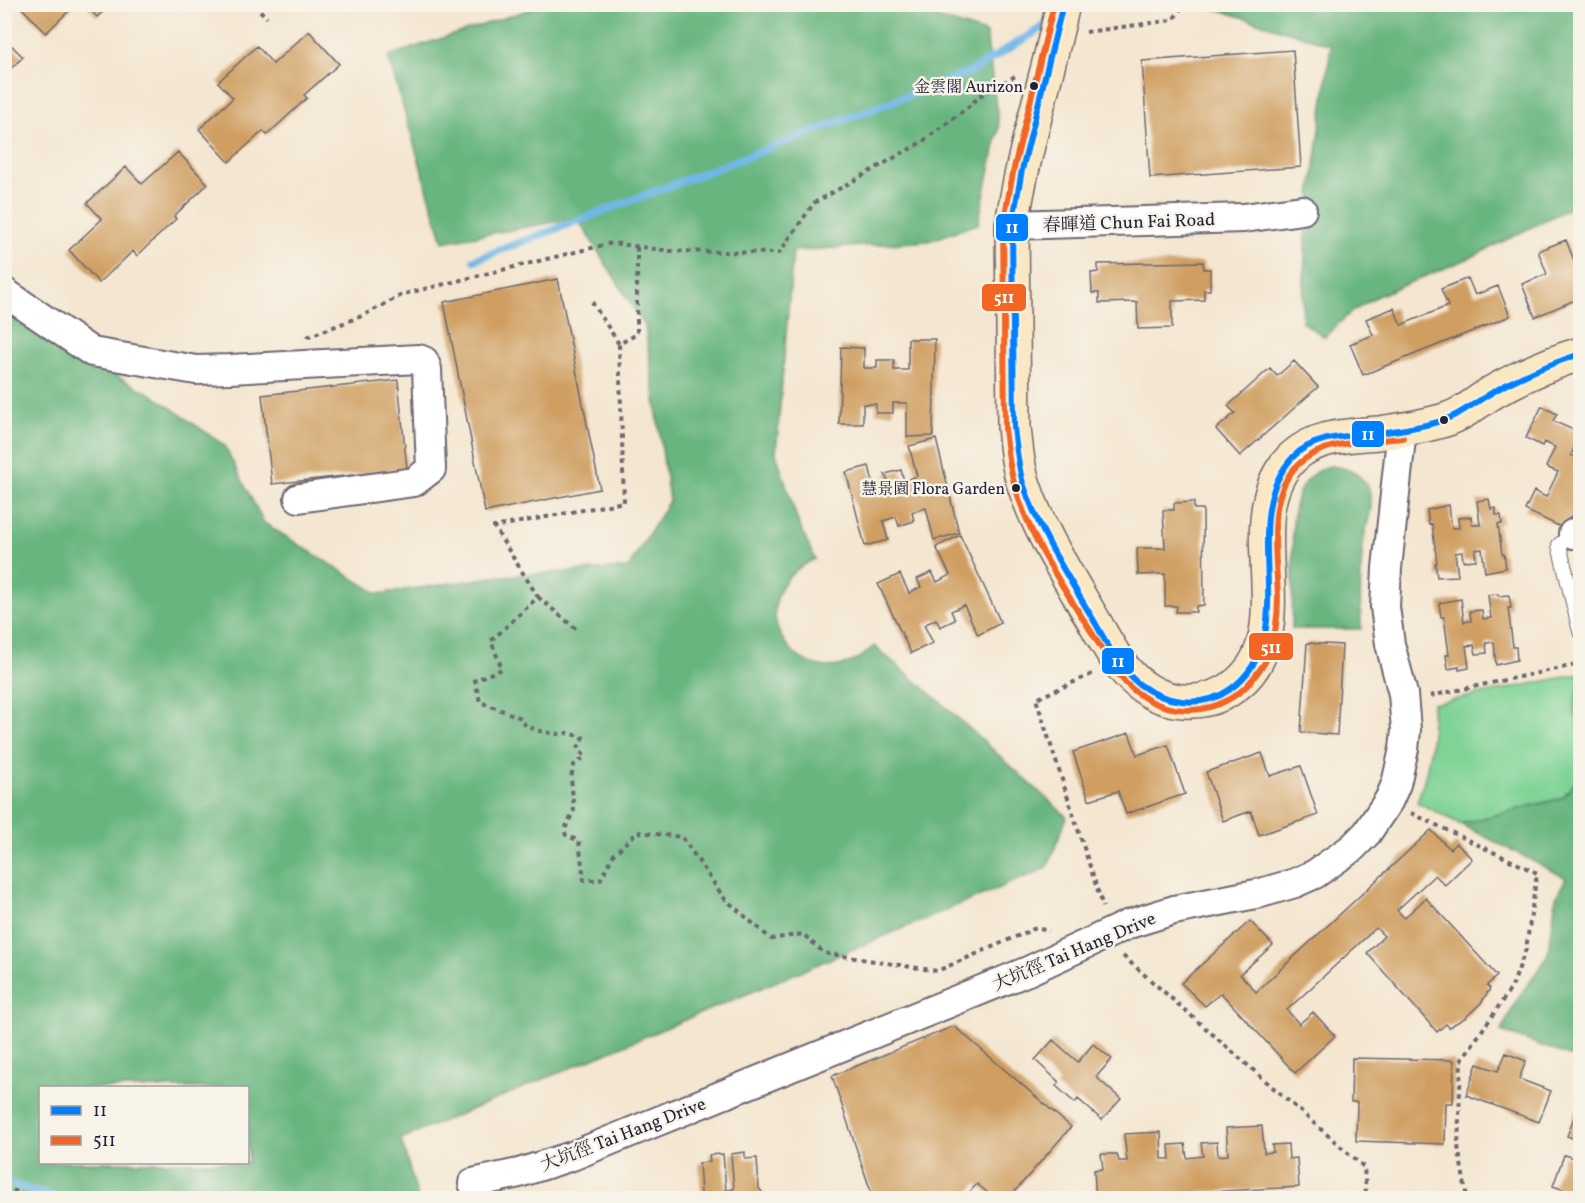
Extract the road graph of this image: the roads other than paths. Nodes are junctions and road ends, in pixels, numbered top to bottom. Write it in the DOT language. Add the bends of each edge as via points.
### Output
graph roads {
  1 [pos="1066,22"];
  2 [pos="1302,210"];
  3 [pos="1012,225"];
  4 [pos="4,292"];
  5 [pos="1581,354"];
  6 [pos="1402,429"];
  7 [pos="299,498"];
  8 [pos="1577,532"];
  9 [pos="1581,631"];
  10 [pos="473,1183"];
  1 -- 3 [label="street" via="1016,196"];
  2 -- 3 [label="street, 春暉道 Chun Fai Road" via="1244,218"];
  3 -- 6 [label="street" via="1014,427 1024,485 1054,553 1114,654 1134,680 1157,696 1186,702 1216,697 1239,683 1255,662 1267,626 1269,505 1285,466 1318,441"];
  4 -- 7 [label="street" via="92,352 196,370 419,359 424,362 431,469 414,482"];
  5 -- 6 [label="street" via="1533,371 1460,414"];
  6 -- 10 [label="street, 大坑徑 Tai Hang Drive" via="1385,607 1403,694 1404,749 1389,800 1352,848 1295,883 1129,924 1018,976 572,1156"];
  8 -- 9 [label="lane" via="1560,545"];
}
